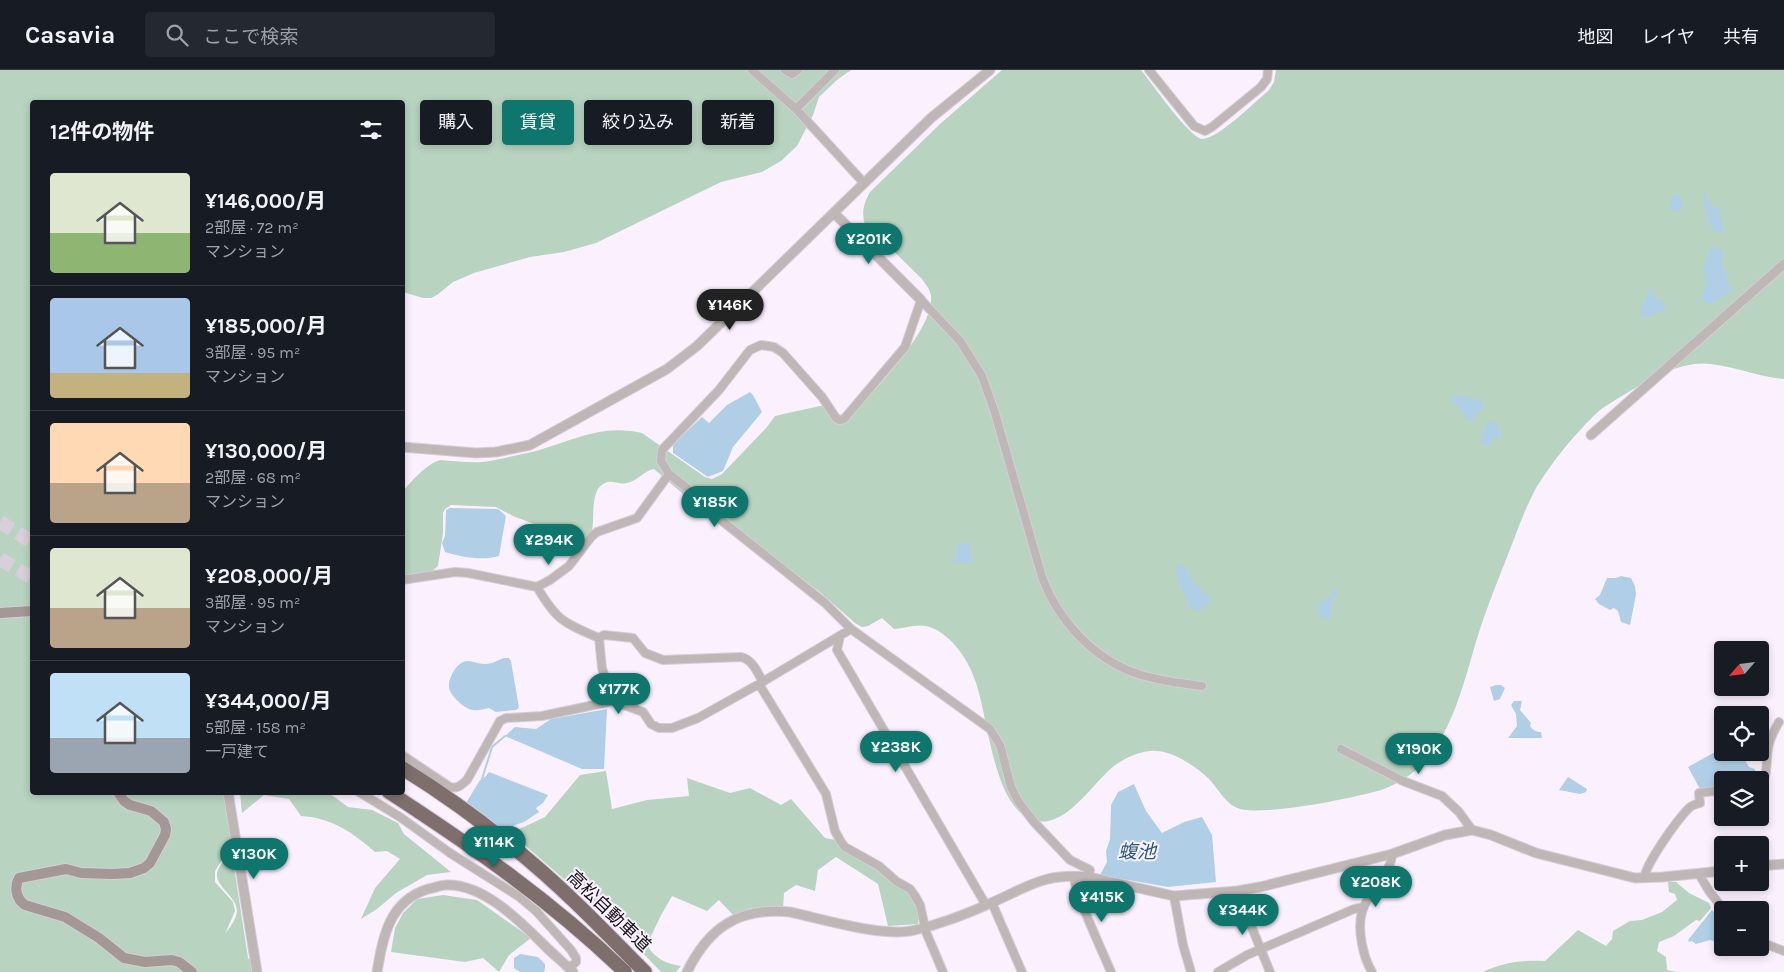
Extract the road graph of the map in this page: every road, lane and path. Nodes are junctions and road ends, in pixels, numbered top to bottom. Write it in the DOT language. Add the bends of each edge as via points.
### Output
graph roads {
  1 [pos="752,70"];
  2 [pos="785,70"];
  3 [pos="798,70"];
  4 [pos="835,70"];
  5 [pos="990,70"];
  6 [pos="1149,70"];
  7 [pos="1268,70"];
  8 [pos="796,109"];
  9 [pos="864,183"];
  10 [pos="834,213"];
  11 [pos="1784,264"];
  12 [pos="922,300"];
  13 [pos="1591,435"];
  14 [pos="405,447"];
  15 [pos="669,474"];
  16 [pos="405,580"];
  17 [pos="537,587"];
  18 [pos="30,612"];
  19 [pos="0,613"];
  20 [pos="851,629"];
  21 [pos="840,636"];
  22 [pos="599,638"];
  23 [pos="761,683"];
  24 [pos="1202,686"];
  25 [pos="612,701"];
  26 [pos="1779,722"];
  27 [pos="1341,749"];
  28 [pos="405,757"];
  29 [pos="405,770"];
  30 [pos="1766,771"];
  31 [pos="1714,791"];
  32 [pos="120,795"];
  33 [pos="228,795"];
  34 [pos="364,795"];
  35 [pos="394,795"];
  36 [pos="1472,830"];
  37 [pos="1392,854"];
  38 [pos="1784,864"];
  39 [pos="1769,865"];
  40 [pos="1714,872"];
  41 [pos="1699,874"];
  42 [pos="1074,876"];
  43 [pos="1088,877"];
  44 [pos="1644,878"];
  45 [pos="1237,891"];
  46 [pos="1174,896"];
  47 [pos="1717,901"];
  48 [pos="989,904"];
  49 [pos="1364,908"];
  50 [pos="925,927"];
  51 [pos="1769,945"];
  52 [pos="1261,949"];
  53 [pos="1784,951"];
  54 [pos="571,970"];
  55 [pos="192,972"];
  56 [pos="257,972"];
  57 [pos="377,972"];
  58 [pos="624,972"];
  59 [pos="645,972"];
  60 [pos="687,972"];
  61 [pos="943,972"];
  62 [pos="1022,972"];
  63 [pos="1111,972"];
  64 [pos="1191,972"];
  65 [pos="1218,972"];
  66 [pos="1270,972"];
  67 [pos="1372,972"];
  1 -- 8 [label="street"];
  2 -- 3 [label="street" via="792,74"];
  4 -- 8 [label="street"];
  5 -- 9 [label="street" via="931,118"];
  6 -- 7 [label="street" via="1194,126 1206,130 1261,87 1267,79"];
  8 -- 9 [label="street"];
  9 -- 10 [label="street"];
  10 -- 12 [label="street"];
  10 -- 14 [label="street" via="682,358 548,436 530,445 496,452"];
  11 -- 13 [label="street"];
  12 -- 15 [label="street" via="905,347 842,420 836,418 783,353 768,345 750,350 719,390 662,450 661,460"];
  12 -- 24 [label="street" via="960,341 982,376 1042,576 1066,622 1093,649 1125,669 1150,678"];
  15 -- 17 [label="street" via="637,518 597,532 569,566"];
  15 -- 20 [label="street" via="706,508 825,603"];
  16 -- 17 [label="street" via="455,572"];
  17 -- 22 [label="street" via="558,617 568,625"];
  18 -- 19 [label="main road"];
  20 -- 21 [label="street"];
  20 -- 43 [label="street" via="990,729 1000,745 1018,801 1070,860 1090,870"];
  21 -- 23 [label="street"];
  21 -- 48 [label="street" via="837,650"];
  22 -- 23 [label="street" via="604,635 633,638 645,653 663,660 747,658 755,667"];
  22 -- 25 [label="street" via="602,668"];
  23 -- 25 [label="street" via="698,718 672,728 659,728 651,724 643,712"];
  23 -- 50 [label="street" via="826,794 841,842 910,889 920,905"];
  25 -- 28 [label="street" via="500,721 467,780 455,788 450,788"];
  26 -- 30 [label="street" via="1769,742"];
  27 -- 36 [label="street" via="1403,781 1442,796"];
  29 -- 59 [label="highway, 高松自動車道" via="510,846 573,901"];
  31 -- 44 [label="street" via="1699,793 1700,803 1690,807 1664,840"];
  32 -- 55 [label="main road" via="130,805 151,811 164,822 165,836 150,863 130,873 81,873 66,869 19,878 16,890 19,901 65,918 99,938 124,958 145,962 172,960"];
  33 -- 56 [label="street"];
  34 -- 54 [label="street" via="536,911 576,958"];
  35 -- 58 [label="highway, 高松自動車道" via="539,896 592,940"];
  36 -- 37 [label="street" via="1445,835"];
  36 -- 44 [label="street" via="1536,853 1619,875"];
  37 -- 45 [label="street"];
  37 -- 49 [label="street" via="1392,862"];
  38 -- 39 [label="street"];
  40 -- 41 [label="street"];
  41 -- 44 [label="street"];
  41 -- 47 [label="street"];
  42 -- 43 [label="street"];
  42 -- 48 [label="street" via="1040,880"];
  42 -- 63 [label="street"];
  43 -- 46 [label="street"];
  45 -- 46 [label="street"];
  45 -- 52 [label="street"];
  46 -- 64 [label="street"];
  48 -- 50 [label="street"];
  48 -- 62 [label="street"];
  49 -- 52 [label="street" via="1354,909"];
  49 -- 67 [label="street" via="1361,937 1366,962"];
  50 -- 60 [label="street" via="884,931 790,912 756,912 733,920 716,931 699,949"];
  50 -- 61 [label="street"];
  51 -- 53 [label="street"];
  52 -- 65 [label="street"];
  52 -- 66 [label="street"];
  54 -- 57 [label="street" via="514,915 478,892 446,885 414,895 394,914 385,932"];
}
